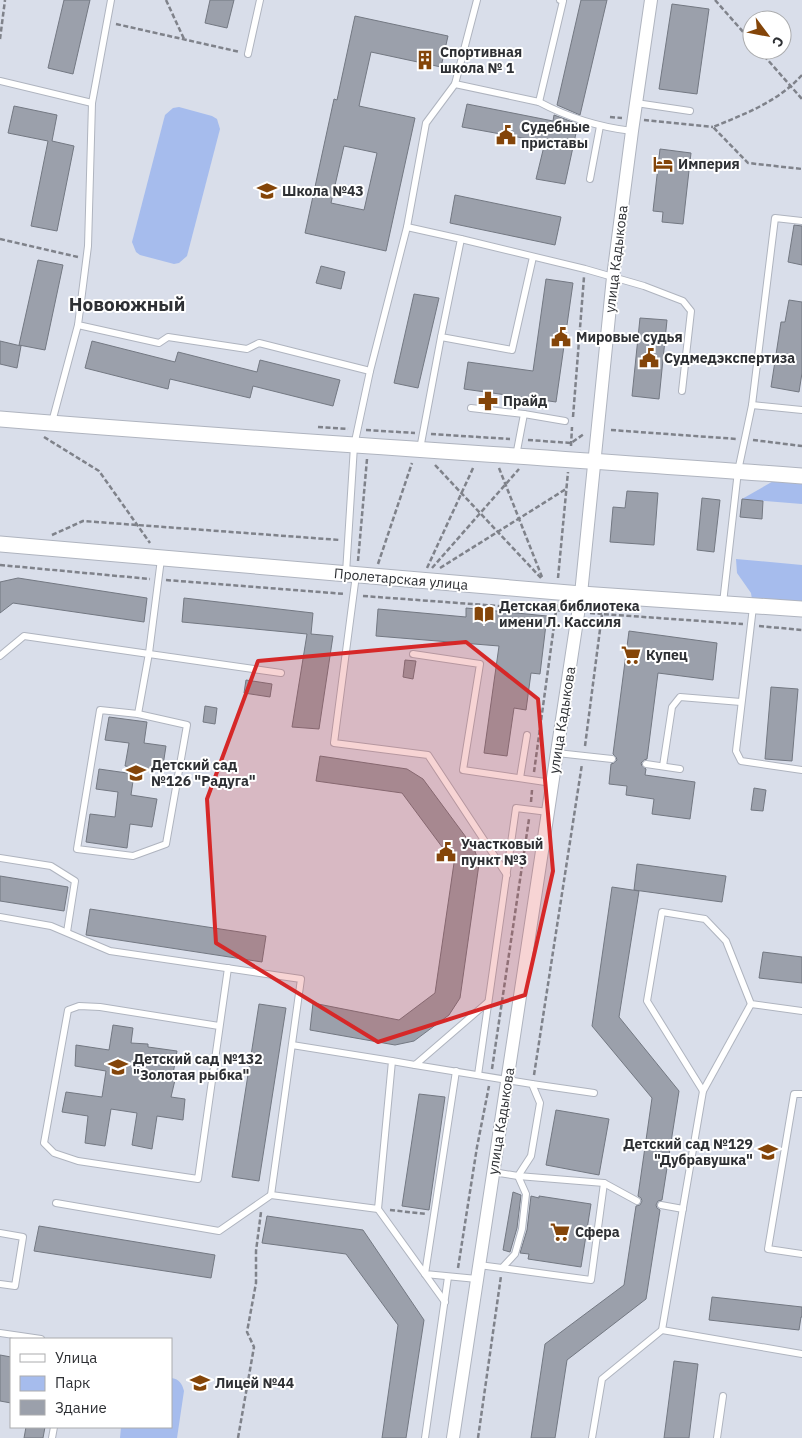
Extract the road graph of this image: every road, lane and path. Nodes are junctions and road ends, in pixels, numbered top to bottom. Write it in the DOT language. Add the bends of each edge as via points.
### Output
graph roads {
  1 [pos="5,0"];
  2 [pos="111,0"];
  3 [pos="260,0"];
  4 [pos="477,0"];
  5 [pos="560,0"];
  6 [pos="651,0"];
  7 [pos="716,0"];
  8 [pos="166,1"];
  9 [pos="107,22"];
  10 [pos="742,30"];
  11 [pos="0,39"];
  12 [pos="185,40"];
  13 [pos="248,54"];
  14 [pos="768,60"];
  15 [pos="802,75"];
  16 [pos="0,81"];
  17 [pos="455,84"];
  18 [pos="791,87"];
  19 [pos="802,99"];
  20 [pos="539,102"];
  21 [pos="92,103"];
  22 [pos="636,103"];
  23 [pos="690,111"];
  24 [pos="642,120"];
  25 [pos="600,126"];
  26 [pos="713,127"];
  27 [pos="632,131"];
  28 [pos="802,169"];
  29 [pos="590,179"];
  30 [pos="802,221"];
  31 [pos="407,226"];
  32 [pos="461,239"];
  33 [pos="0,240"];
  34 [pos="533,257"];
  35 [pos="86,259"];
  36 [pos="585,268"];
  37 [pos="613,277"];
  38 [pos="78,325"];
  39 [pos="441,337"];
  40 [pos="370,371"];
  41 [pos="682,391"];
  42 [pos="752,405"];
  43 [pos="471,408"];
  44 [pos="802,410"];
  45 [pos="524,414"];
  46 [pos="0,419"];
  47 [pos="565,422"];
  48 [pos="52,423"];
  49 [pos="309,427"];
  50 [pos="598,429"];
  51 [pos="358,430"];
  52 [pos="371,430"];
  53 [pos="423,434"];
  54 [pos="44,437"];
  55 [pos="745,439"];
  56 [pos="519,440"];
  57 [pos="571,443"];
  58 [pos="361,446"];
  59 [pos="802,446"];
  60 [pos="418,449"];
  61 [pos="487,454"];
  62 [pos="523,456"];
  63 [pos="570,459"];
  64 [pos="595,461"];
  65 [pos="738,472"];
  66 [pos="802,473"];
  67 [pos="506,485"];
  68 [pos="566,489"];
  69 [pos="462,492"];
  70 [pos="481,512"];
  71 [pos="520,519"];
  72 [pos="138,526"];
  73 [pos="498,532"];
  74 [pos="50,536"];
  75 [pos="349,540"];
  76 [pos="0,544"];
  77 [pos="161,558"];
  78 [pos="0,565"];
  79 [pos="351,575"];
  80 [pos="374,576"];
  81 [pos="159,580"];
  82 [pos="420,580"];
  83 [pos="557,592"];
  84 [pos="581,594"];
  85 [pos="354,595"];
  86 [pos="722,604"];
  87 [pos="753,606"];
  88 [pos="802,609"];
  89 [pos="557,610"];
  90 [pos="578,612"];
  91 [pos="602,614"];
  92 [pos="751,625"];
  93 [pos="802,630"];
  94 [pos="150,653"];
  95 [pos="413,654"];
  96 [pos="0,656"];
  97 [pos="281,673"];
  98 [pos="741,702"];
  99 [pos="138,714"];
  100 [pos="527,735"];
  101 [pos="557,752"];
  102 [pos="583,756"];
  103 [pos="612,759"];
  104 [pos="646,764"];
  105 [pos="663,766"];
  106 [pos="680,769"];
  107 [pos="802,770"];
  108 [pos="520,778"];
  109 [pos="533,780"];
  110 [pos="552,783"];
  111 [pos="531,810"];
  112 [pos="548,812"];
  113 [pos="0,858"];
  114 [pos="507,875"];
  115 [pos="0,917"];
  116 [pos="67,932"];
  117 [pos="228,968"];
  118 [pos="488,1002"];
  119 [pos="751,1004"];
  120 [pos="802,1011"];
  121 [pos="219,1026"];
  122 [pos="292,1045"];
  123 [pos="392,1061"];
  124 [pos="415,1065"];
  125 [pos="456,1071"];
  126 [pos="478,1074"];
  127 [pos="491,1076"];
  128 [pos="507,1079"];
  129 [pos="532,1084"];
  130 [pos="703,1091"];
  131 [pos="594,1093"];
  132 [pos="802,1094"];
  133 [pos="493,1172"];
  134 [pos="518,1176"];
  135 [pos="604,1183"];
  136 [pos="271,1195"];
  137 [pos="262,1201"];
  138 [pos="637,1201"];
  139 [pos="56,1203"];
  140 [pos="661,1205"];
  141 [pos="683,1208"];
  142 [pos="378,1209"];
  143 [pos="434,1215"];
  144 [pos="0,1233"];
  145 [pos="802,1254"];
  146 [pos="479,1265"];
  147 [pos="502,1268"];
  148 [pos="425,1274"];
  149 [pos="448,1277"];
  150 [pos="456,1277"];
  151 [pos="477,1279"];
  152 [pos="0,1284"];
  153 [pos="445,1302"];
  154 [pos="662,1330"];
  155 [pos="0,1333"];
  156 [pos="34,1338"];
  157 [pos="802,1354"];
  158 [pos="723,1396"];
  159 [pos="238,1438"];
  160 [pos="425,1438"];
  161 [pos="453,1438"];
  162 [pos="478,1438"];
  163 [pos="592,1438"];
  164 [pos="717,1438"];
  1 -- 11 [label="path"];
  2 -- 9 [label="lane"];
  3 -- 13 [label="lane"];
  4 -- 17 [label="lane"];
  5 -- 20 [label="lane" via="563,0"];
  6 -- 22 [label="street, улица Кадыкова"];
  7 -- 10 [label="path"];
  8 -- 12 [label="path"];
  9 -- 12 [label="path"];
  9 -- 21 [label="lane"];
  12 -- 13 [label="path"];
  14 -- 18 [label="path"];
  15 -- 18 [label="path"];
  16 -- 21 [label="lane"];
  17 -- 20 [label="lane"];
  17 -- 31 [label="lane" via="426,123"];
  18 -- 19 [label="path"];
  18 -- 26 [label="path" via="752,110"];
  20 -- 25 [label="lane"];
  21 -- 35 [label="lane"];
  22 -- 23 [label="lane"];
  22 -- 27 [label="street, улица Кадыкова"];
  24 -- 26 [label="path"];
  25 -- 27 [label="lane"];
  25 -- 29 [label="lane"];
  26 -- 28 [label="path" via="748,163"];
  27 -- 37 [label="street, улица Кадыкова"];
  30 -- 42 [label="lane" via="775,218"];
  31 -- 32 [label="lane"];
  31 -- 40 [label="lane"];
  32 -- 34 [label="lane"];
  32 -- 39 [label="lane"];
  33 -- 35 [label="path"];
  34 -- 36 [label="lane"];
  34 -- 39 [label="lane" via="512,350"];
  35 -- 38 [label="lane"];
  36 -- 37 [label="lane"];
  36 -- 57 [label="path"];
  37 -- 41 [label="lane" via="683,300 691,311"];
  37 -- 50 [label="street, улица Кадыкова"];
  38 -- 40 [label="lane" via="159,343 168,337 247,348 259,343"];
  38 -- 48 [label="lane"];
  39 -- 53 [label="lane"];
  40 -- 51 [label="lane"];
  42 -- 44 [label="lane"];
  42 -- 55 [label="lane"];
  43 -- 45 [label="lane"];
  45 -- 47 [label="lane"];
  45 -- 56 [label="lane"];
  46 -- 48 [label="street"];
  48 -- 58 [label="street"];
  49 -- 51 [label="path"];
  50 -- 55 [label="path"];
  50 -- 57 [label="path" via="591,428"];
  50 -- 64 [label="street, улица Кадыкова"];
  51 -- 52 [label="path"];
  51 -- 58 [label="lane"];
  52 -- 53 [label="path"];
  52 -- 58 [label="path"];
  53 -- 56 [label="path"];
  53 -- 60 [label="lane"];
  54 -- 72 [label="path" via="99,471"];
  55 -- 59 [label="path"];
  55 -- 65 [label="lane"];
  56 -- 57 [label="path"];
  56 -- 62 [label="lane"];
  57 -- 63 [label="path"];
  58 -- 60 [label="street"];
  58 -- 75 [label="lane"];
  58 -- 79 [label="path"];
  60 -- 61 [label="street"];
  60 -- 69 [label="path"];
  60 -- 80 [label="path"];
  61 -- 62 [label="street"];
  61 -- 67 [label="path"];
  61 -- 69 [label="path"];
  62 -- 63 [label="street"];
  62 -- 67 [label="path"];
  63 -- 64 [label="street"];
  63 -- 68 [label="path"];
  64 -- 65 [label="street"];
  64 -- 84 [label="street, улица Кадыкова"];
  65 -- 66 [label="street"];
  65 -- 86 [label="lane"];
  67 -- 70 [label="path"];
  67 -- 71 [label="path"];
  68 -- 71 [label="path"];
  68 -- 83 [label="path"];
  69 -- 70 [label="path"];
  69 -- 82 [label="path"];
  70 -- 73 [label="path"];
  70 -- 82 [label="path"];
  71 -- 73 [label="path"];
  71 -- 73 [label="path" via="544,582"];
  72 -- 74 [label="path" via="83,521"];
  72 -- 75 [label="path"];
  72 -- 77 [label="path"];
  73 -- 82 [label="path"];
  75 -- 79 [label="lane"];
  76 -- 77 [label="street, Пролетарская улица"];
  77 -- 79 [label="street, Пролетарская улица"];
  77 -- 81 [label="lane"];
  78 -- 81 [label="path"];
  79 -- 80 [label="street, Пролетарская улица"];
  79 -- 85 [label="lane"];
  80 -- 82 [label="street, Пролетарская улица"];
  81 -- 85 [label="path"];
  81 -- 94 [label="lane"];
  82 -- 83 [label="street, Пролетарская улица"];
  83 -- 84 [label="street, Пролетарская улица"];
  83 -- 89 [label="path"];
  84 -- 86 [label="street, Пролетарская улица"];
  84 -- 90 [label="street, улица Кадыкова"];
  85 -- 89 [label="path"];
  85 -- 114 [label="lane" via="334,743 428,755"];
  86 -- 87 [label="street, Пролетарская улица"];
  87 -- 88 [label="street, Пролетарская улица"];
  87 -- 92 [label="lane"];
  89 -- 90 [label="path"];
  89 -- 109 [label="path"];
  90 -- 91 [label="path"];
  90 -- 101 [label="street, улица Кадыкова"];
  91 -- 92 [label="path"];
  91 -- 102 [label="path"];
  92 -- 93 [label="path"];
  92 -- 98 [label="lane"];
  94 -- 96 [label="lane" via="24,636"];
  94 -- 97 [label="lane"];
  94 -- 99 [label="lane"];
  95 -- 108 [label="lane" via="480,664 463,770"];
  98 -- 105 [label="lane" via="680,697 672,706"];
  98 -- 107 [label="lane" via="736,751 741,761"];
  99 -- 99 [label="lane" via="100,710 77,849 132,856 166,844 187,725"];
  100 -- 108 [label="lane"];
  101 -- 102 [label="lane"];
  101 -- 110 [label="street, улица Кадыкова"];
  102 -- 103 [label="lane"];
  102 -- 129 [label="path"];
  104 -- 105 [label="lane"];
  105 -- 106 [label="lane"];
  108 -- 109 [label="lane"];
  109 -- 110 [label="lane"];
  109 -- 111 [label="path"];
  110 -- 112 [label="street, улица Кадыкова"];
  111 -- 112 [label="lane"];
  111 -- 114 [label="lane" via="516,808"];
  111 -- 127 [label="path"];
  112 -- 128 [label="street, улица Кадыкова"];
  113 -- 116 [label="lane" via="51,866 75,881"];
  114 -- 118 [label="lane"];
  115 -- 116 [label="lane"];
  116 -- 117 [label="lane" via="110,951"];
  117 -- 121 [label="lane"];
  117 -- 122 [label="lane" via="301,978"];
  118 -- 124 [label="lane"];
  118 -- 126 [label="lane"];
  119 -- 120 [label="lane"];
  119 -- 130 [label="lane"];
  119 -- 130 [label="lane" via="726,941 705,919 662,912 647,1001"];
  121 -- 121 [label="lane" via="100,1007 79,1006 68,1010 44,1143 54,1153 78,1162 198,1179"];
  122 -- 123 [label="lane"];
  122 -- 136 [label="lane"];
  123 -- 124 [label="lane"];
  123 -- 142 [label="lane"];
  124 -- 125 [label="lane"];
  125 -- 126 [label="lane"];
  125 -- 143 [label="lane"];
  126 -- 127 [label="lane"];
  127 -- 128 [label="lane"];
  127 -- 150 [label="path"];
  128 -- 129 [label="lane"];
  128 -- 133 [label="street, улица Кадыкова"];
  129 -- 131 [label="lane"];
  129 -- 134 [label="lane" via="540,1103 531,1156"];
  130 -- 141 [label="lane"];
  132 -- 145 [label="lane" via="794,1094 768,1249"];
  133 -- 134 [label="lane"];
  133 -- 146 [label="street, улица Кадыкова"];
  134 -- 135 [label="lane"];
  134 -- 147 [label="lane" via="526,1194 522,1229 515,1254"];
  135 -- 138 [label="lane"];
  135 -- 147 [label="lane" via="591,1280"];
  136 -- 137 [label="lane"];
  136 -- 142 [label="lane"];
  137 -- 139 [label="lane" via="219,1231"];
  137 -- 159 [label="path" via="256,1283 247,1332 254,1347"];
  140 -- 141 [label="lane"];
  141 -- 154 [label="lane"];
  142 -- 143 [label="path"];
  142 -- 148 [label="lane"];
  143 -- 148 [label="lane"];
  144 -- 152 [label="lane" via="23,1236 15,1286"];
  146 -- 147 [label="lane"];
  146 -- 151 [label="street, улица Кадыкова"];
  147 -- 162 [label="path"];
  148 -- 149 [label="lane"];
  148 -- 153 [label="lane"];
  149 -- 150 [label="lane"];
  149 -- 153 [label="lane"];
  150 -- 151 [label="lane"];
  151 -- 161 [label="street, улица Кадыкова"];
  153 -- 160 [label="lane"];
  154 -- 157 [label="lane"];
  154 -- 163 [label="lane" via="602,1379"];
  155 -- 156 [label="lane"];
  158 -- 164 [label="lane"];
}
